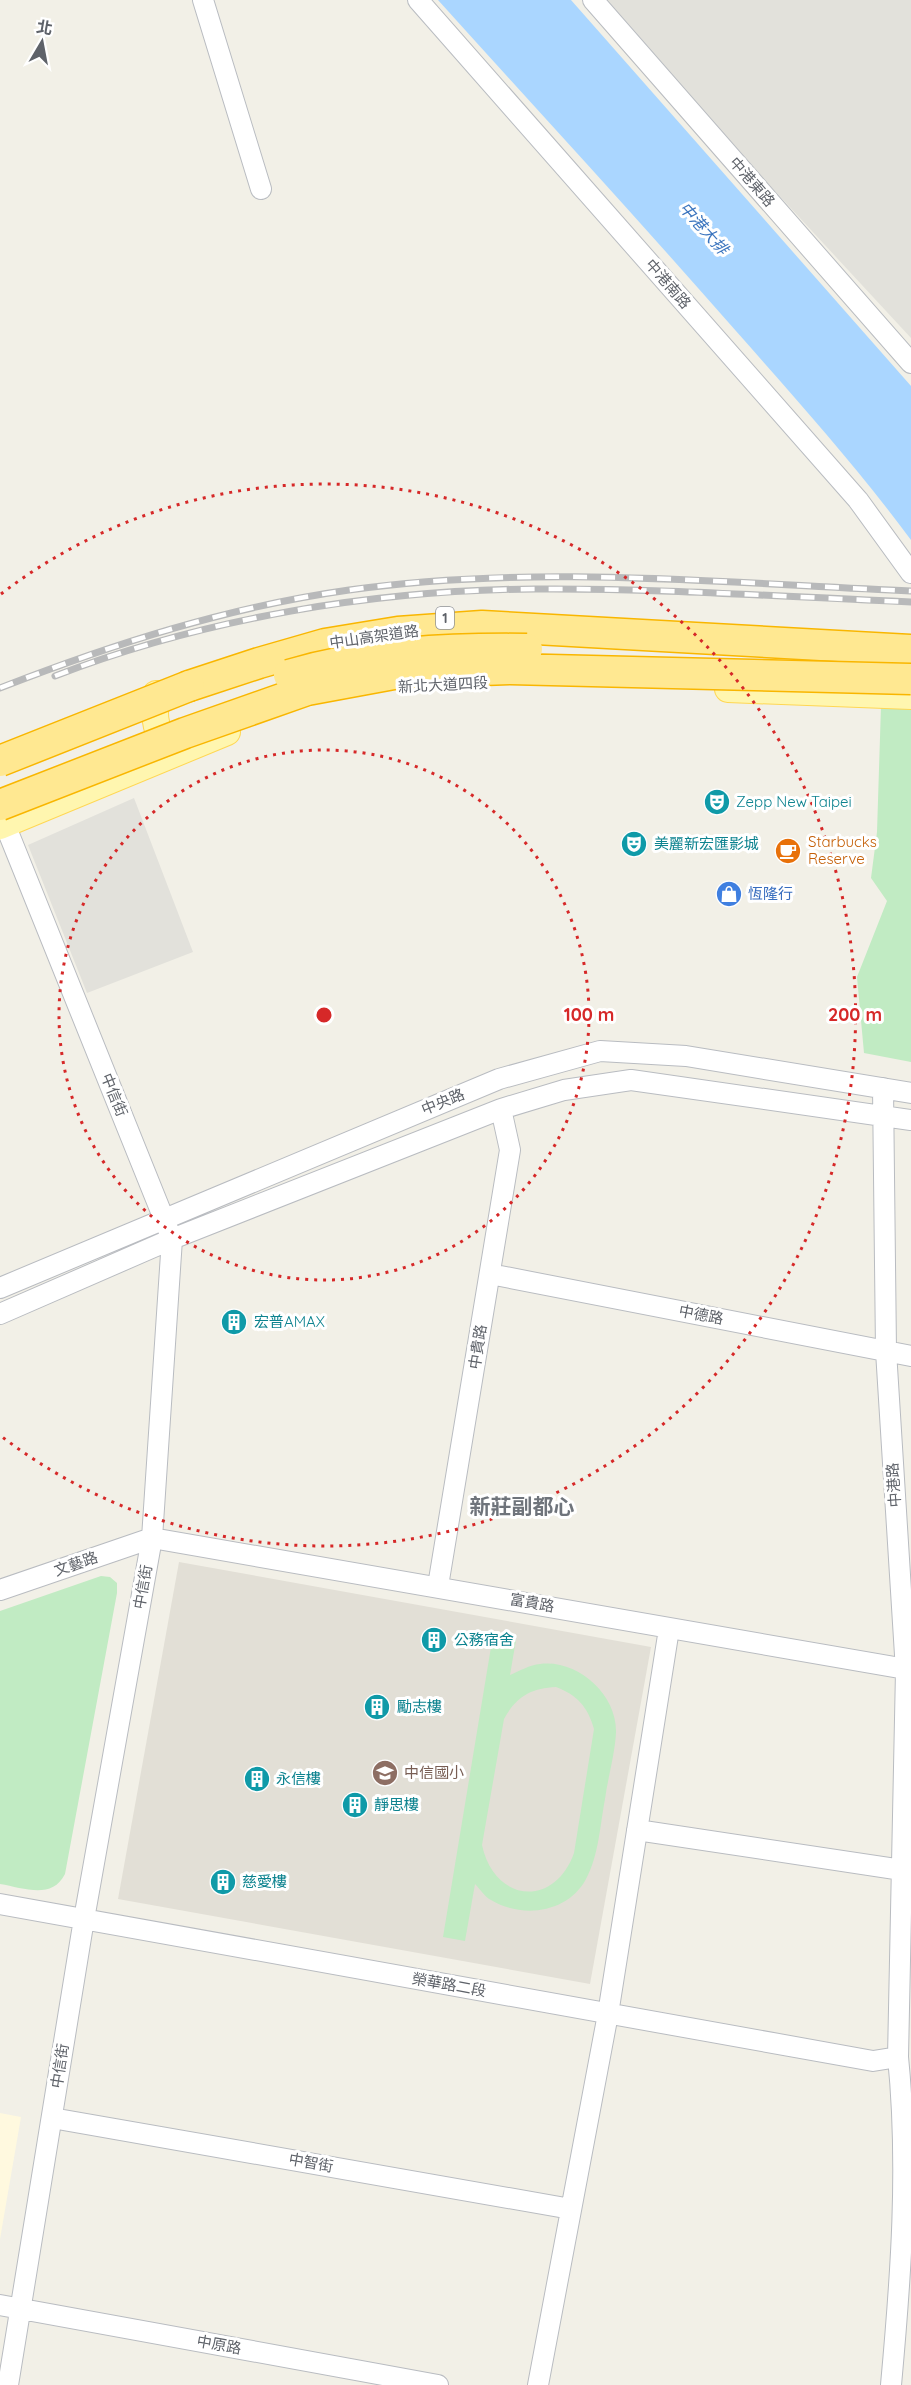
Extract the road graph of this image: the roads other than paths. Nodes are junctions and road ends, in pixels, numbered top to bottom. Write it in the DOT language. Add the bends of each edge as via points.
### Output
graph roads {
  1 [pos="203,0"];
  2 [pos="418,0"];
  3 [pos="593,0"];
  4 [pos="261,189"];
  5 [pos="911,363"];
  6 [pos="911,573"];
  7 [pos="911,640"];
  8 [pos="911,650"];
  9 [pos="911,669"];
  10 [pos="911,679"];
  11 [pos="156,694"];
  12 [pos="911,696"];
  13 [pos="40,738"];
  14 [pos="184,750"];
  15 [pos="0,752"];
  16 [pos="0,762"];
  17 [pos="0,784"];
  18 [pos="1,817"];
  19 [pos="883,1088"];
  20 [pos="911,1093"];
  21 [pos="501,1109"];
  22 [pos="883,1115"];
  23 [pos="911,1120"];
  24 [pos="164,1217"];
  25 [pos="172,1239"];
  26 [pos="490,1274"];
  27 [pos="0,1288"];
  28 [pos="0,1314"];
  29 [pos="886,1351"];
  30 [pos="911,1356"];
  31 [pos="152,1538"];
  32 [pos="438,1586"];
  33 [pos="0,1590"];
  34 [pos="669,1629"];
  35 [pos="908,1670"];
  36 [pos="637,1830"];
  37 [pos="902,1870"];
  38 [pos="0,1904"];
  39 [pos="84,1919"];
  40 [pos="608,2014"];
  41 [pos="898,2057"];
  42 [pos="52,2118"];
  43 [pos="571,2209"];
  44 [pos="905,2288"];
  45 [pos="0,2305"];
  46 [pos="21,2309"];
  47 [pos="8,2385"];
  48 [pos="438,2385"];
  49 [pos="538,2385"];
  50 [pos="891,2385"];
  1 -- 4 [label="street"];
  2 -- 6 [label="street, 中港南路" via="858,500"];
  3 -- 5 [label="street, 中港東路"];
  7 -- 11 [label="main road, 1" via="489,618 436,619 358,627 300,639"];
  8 -- 16 [label="highway, 中山高架道路 / 1, bridge" via="482,626 398,632 325,644 259,663 189,686"];
  9 -- 17 [label="highway, bridge" via="457,648 403,652 335,663 239,692"];
  10 -- 18 [label="highway, bridge" via="510,669 399,673 307,690 185,733"];
  11 -- 13 [label="main road, 1"];
  11 -- 14 [label="main road" via="153,712 158,732 168,746"];
  12 -- 14 [label="main road, 新北大道四段" via="476,681 416,684 298,706"];
  13 -- 15 [label="main road, 1"];
  13 -- 16 [label="main road, 1"];
  14 -- 18 [label="main road, 新北大道四段"];
  18 -- 24 [label="street, 中信街"];
  19 -- 20 [label="street, 中央路"];
  19 -- 22 [label="street, 中港路"];
  19 -- 24 [label="street, 中央路" via="686,1056 600,1051 499,1079"];
  21 -- 22 [label="street, 中央路" via="564,1089 631,1080"];
  21 -- 25 [label="street, 中央路"];
  21 -- 26 [label="street, 中貴路" via="510,1150"];
  22 -- 23 [label="street, 中央路"];
  22 -- 29 [label="street, 中港路"];
  24 -- 25 [label="street, 中信街"];
  24 -- 27 [label="street, 中央路"];
  25 -- 28 [label="street, 中央路"];
  25 -- 31 [label="street, 中信街"];
  26 -- 29 [label="street, 中德路"];
  26 -- 32 [label="street, 中貴路"];
  29 -- 30 [label="street, 中德路"];
  29 -- 35 [label="street, 中港路"];
  31 -- 32 [label="street, 富貴路"];
  31 -- 33 [label="street, 文藝路"];
  31 -- 39 [label="street, 中信街"];
  32 -- 34 [label="street, 富貴路"];
  34 -- 35 [label="street, 富貴路"];
  34 -- 36 [label="street"];
  35 -- 37 [label="street, 中港路"];
  36 -- 37 [label="street"];
  36 -- 40 [label="street"];
  37 -- 41 [label="street, 中港路"];
  38 -- 39 [label="street, 榮華路二段"];
  39 -- 40 [label="street, 榮華路二段"];
  39 -- 42 [label="street, 中信街"];
  40 -- 41 [label="street, 榮華路二段" via="873,2061"];
  40 -- 43 [label="street"];
  41 -- 44 [label="street, 中港路" via="904,2113"];
  42 -- 43 [label="street, 中智街"];
  42 -- 46 [label="street, 中信街"];
  43 -- 49 [label="street"];
  44 -- 50 [label="street, 中港路"];
  45 -- 46 [label="street, 中原路"];
  46 -- 47 [label="street, 中信街"];
  46 -- 48 [label="street, 中原路"];
}
